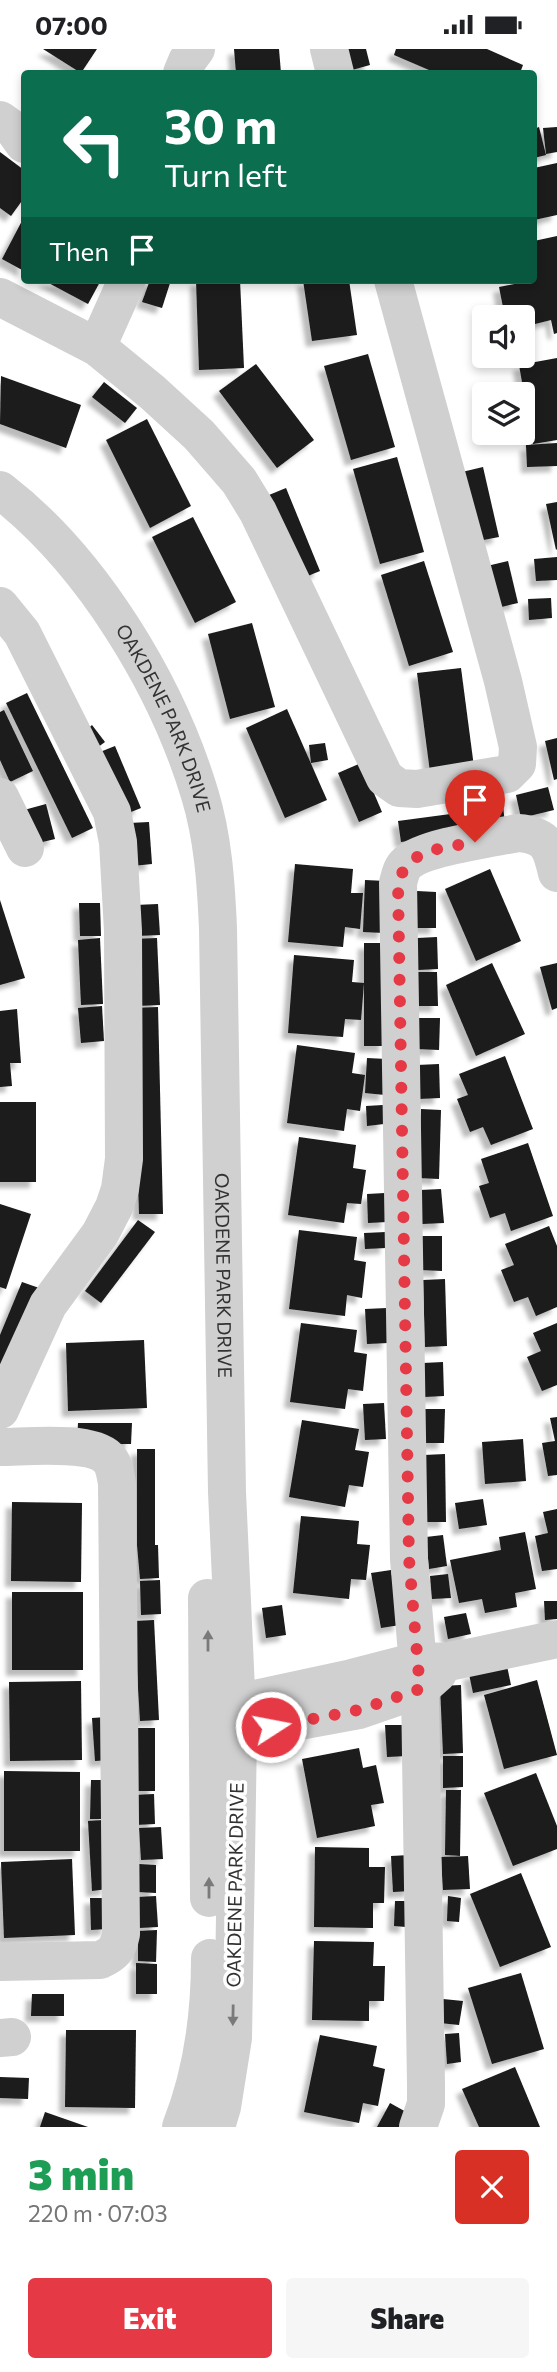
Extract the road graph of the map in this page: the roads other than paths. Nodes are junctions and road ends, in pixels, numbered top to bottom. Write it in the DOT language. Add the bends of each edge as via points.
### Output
graph roads {
  1 [pos="196,49"];
  2 [pos="328,49"];
  3 [pos="183,70"];
  4 [pos="334,70"];
  5 [pos="0,120"];
  6 [pos="21,141"];
  7 [pos="125,284"];
  8 [pos="394,284"];
  9 [pos="0,297"];
  10 [pos="97,347"];
  11 [pos="0,491"];
  12 [pos="0,515"];
  13 [pos="0,606"];
  14 [pos="0,797"];
  15 [pos="25,848"];
  16 [pos="557,873"];
  17 [pos="0,1410"];
  18 [pos="0,1447"];
  19 [pos="557,1639"];
  20 [pos="429,1671"];
  21 [pos="223,1721"];
  22 [pos="0,1962"];
  23 [pos="181,2127"];
  24 [pos="216,2127"];
  25 [pos="418,2127"];
  1 -- 3 [label="street"];
  2 -- 4 [label="street"];
  5 -- 6 [label="street"];
  7 -- 10 [label="street"];
  8 -- 10 [label="street" via="503,681 518,747 517,764 507,774 417,789 399,788 385,778 239,481 199,435"];
  9 -- 10 [label="street"];
  11 -- 21 [label="street, OAKDENE PARK DRIVE" via="60,547 127,636 174,725 210,839 218,928 227,1492"];
  21 -- 12 [label="street, OAKDENE PARK DRIVE, one-way" via="201,928 192,835 172,764 148,707 105,631 71,586"];
  13 -- 17 [label="street" via="22,633 112,812 123,931 124,1159 114,1207 48,1305"];
  14 -- 15 [label="street"];
  16 -- 20 [label="street" via="549,846 532,834 519,833 416,857 402,870 398,883 409,1559"];
  18 -- 22 [label="street" via="97,1450 114,1468 121,1920 118,1948 100,1960"];
  19 -- 20 [label="street"];
  20 -- 21 [label="street" via="352,1678"];
  20 -- 25 [label="street" via="426,2104"];
  23 -- 21 [label="street, OAKDENE PARK DRIVE, one-way" via="203,2044 210,1981"];
  21 -- 24 [label="street, OAKDENE PARK DRIVE, one-way" via="233,2038"];
}
